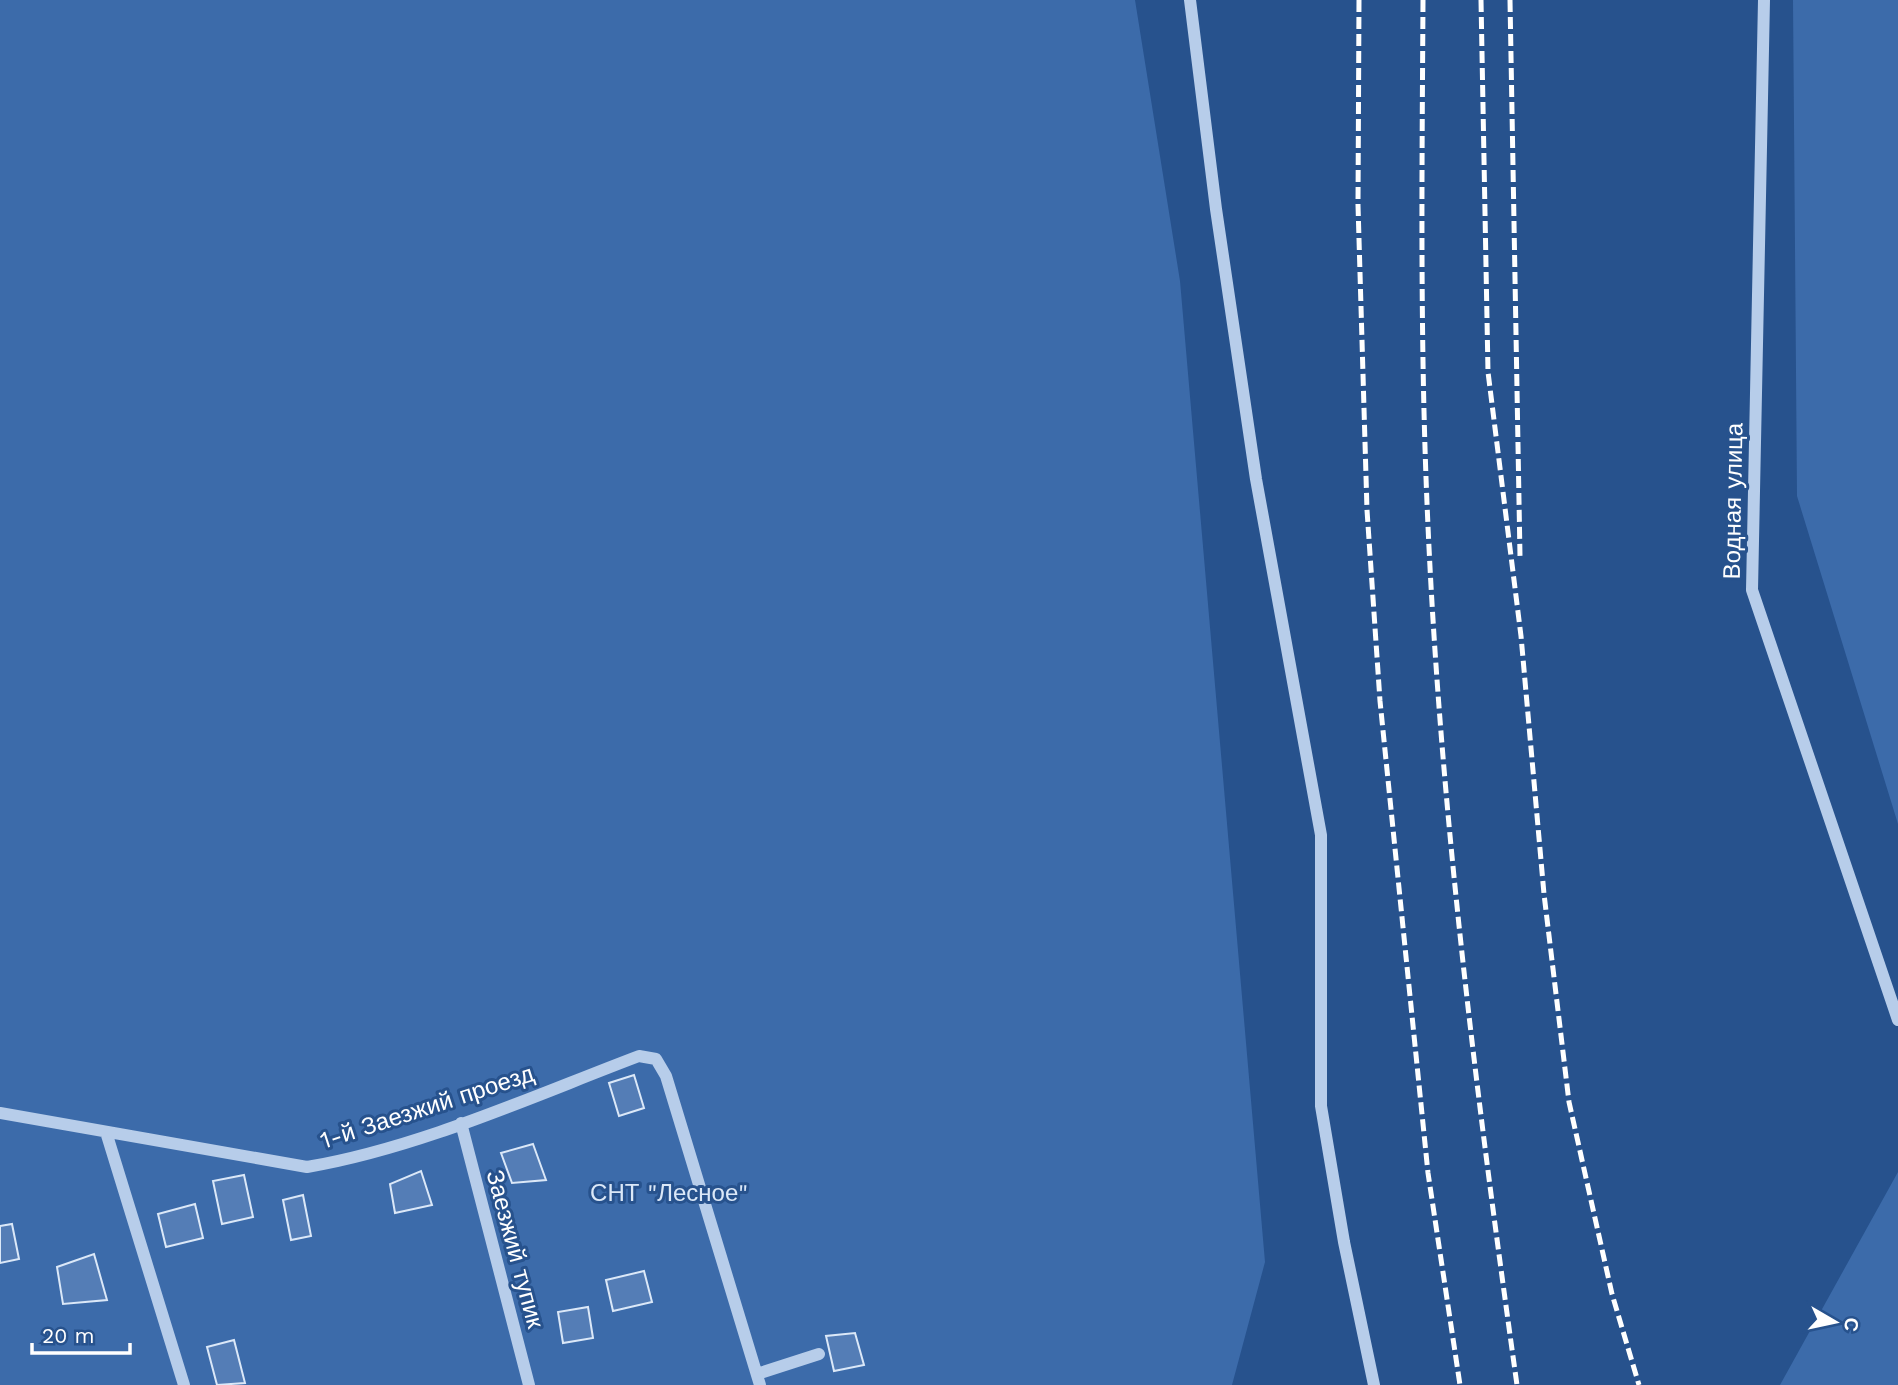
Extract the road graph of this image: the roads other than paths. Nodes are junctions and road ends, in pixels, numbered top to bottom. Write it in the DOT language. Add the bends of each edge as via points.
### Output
graph roads {
  1 [pos="1190,0"];
  2 [pos="1764,0"];
  3 [pos="1898,1020"];
  4 [pos="0,1114"];
  5 [pos="461,1123"];
  6 [pos="106,1132"];
  7 [pos="819,1354"];
  8 [pos="758,1379"];
  9 [pos="184,1385"];
  10 [pos="529,1385"];
  11 [pos="1374,1385"];
  1 -- 11 [label="street" via="1256,479 1321,835 1321,1105"];
  2 -- 3 [label="street, Водная улица" via="1752,590"];
  4 -- 6 [label="street, 1-й Заезжий проезд"];
  5 -- 6 [label="street, 1-й Заезжий проезд" via="351,1160 307,1167"];
  5 -- 8 [label="street, 1-й Заезжий проезд" via="639,1056 656,1059 666,1076"];
  5 -- 10 [label="street, Заезжий тупик"];
  6 -- 9 [label="street"];
  7 -- 8 [label="street"];
}
